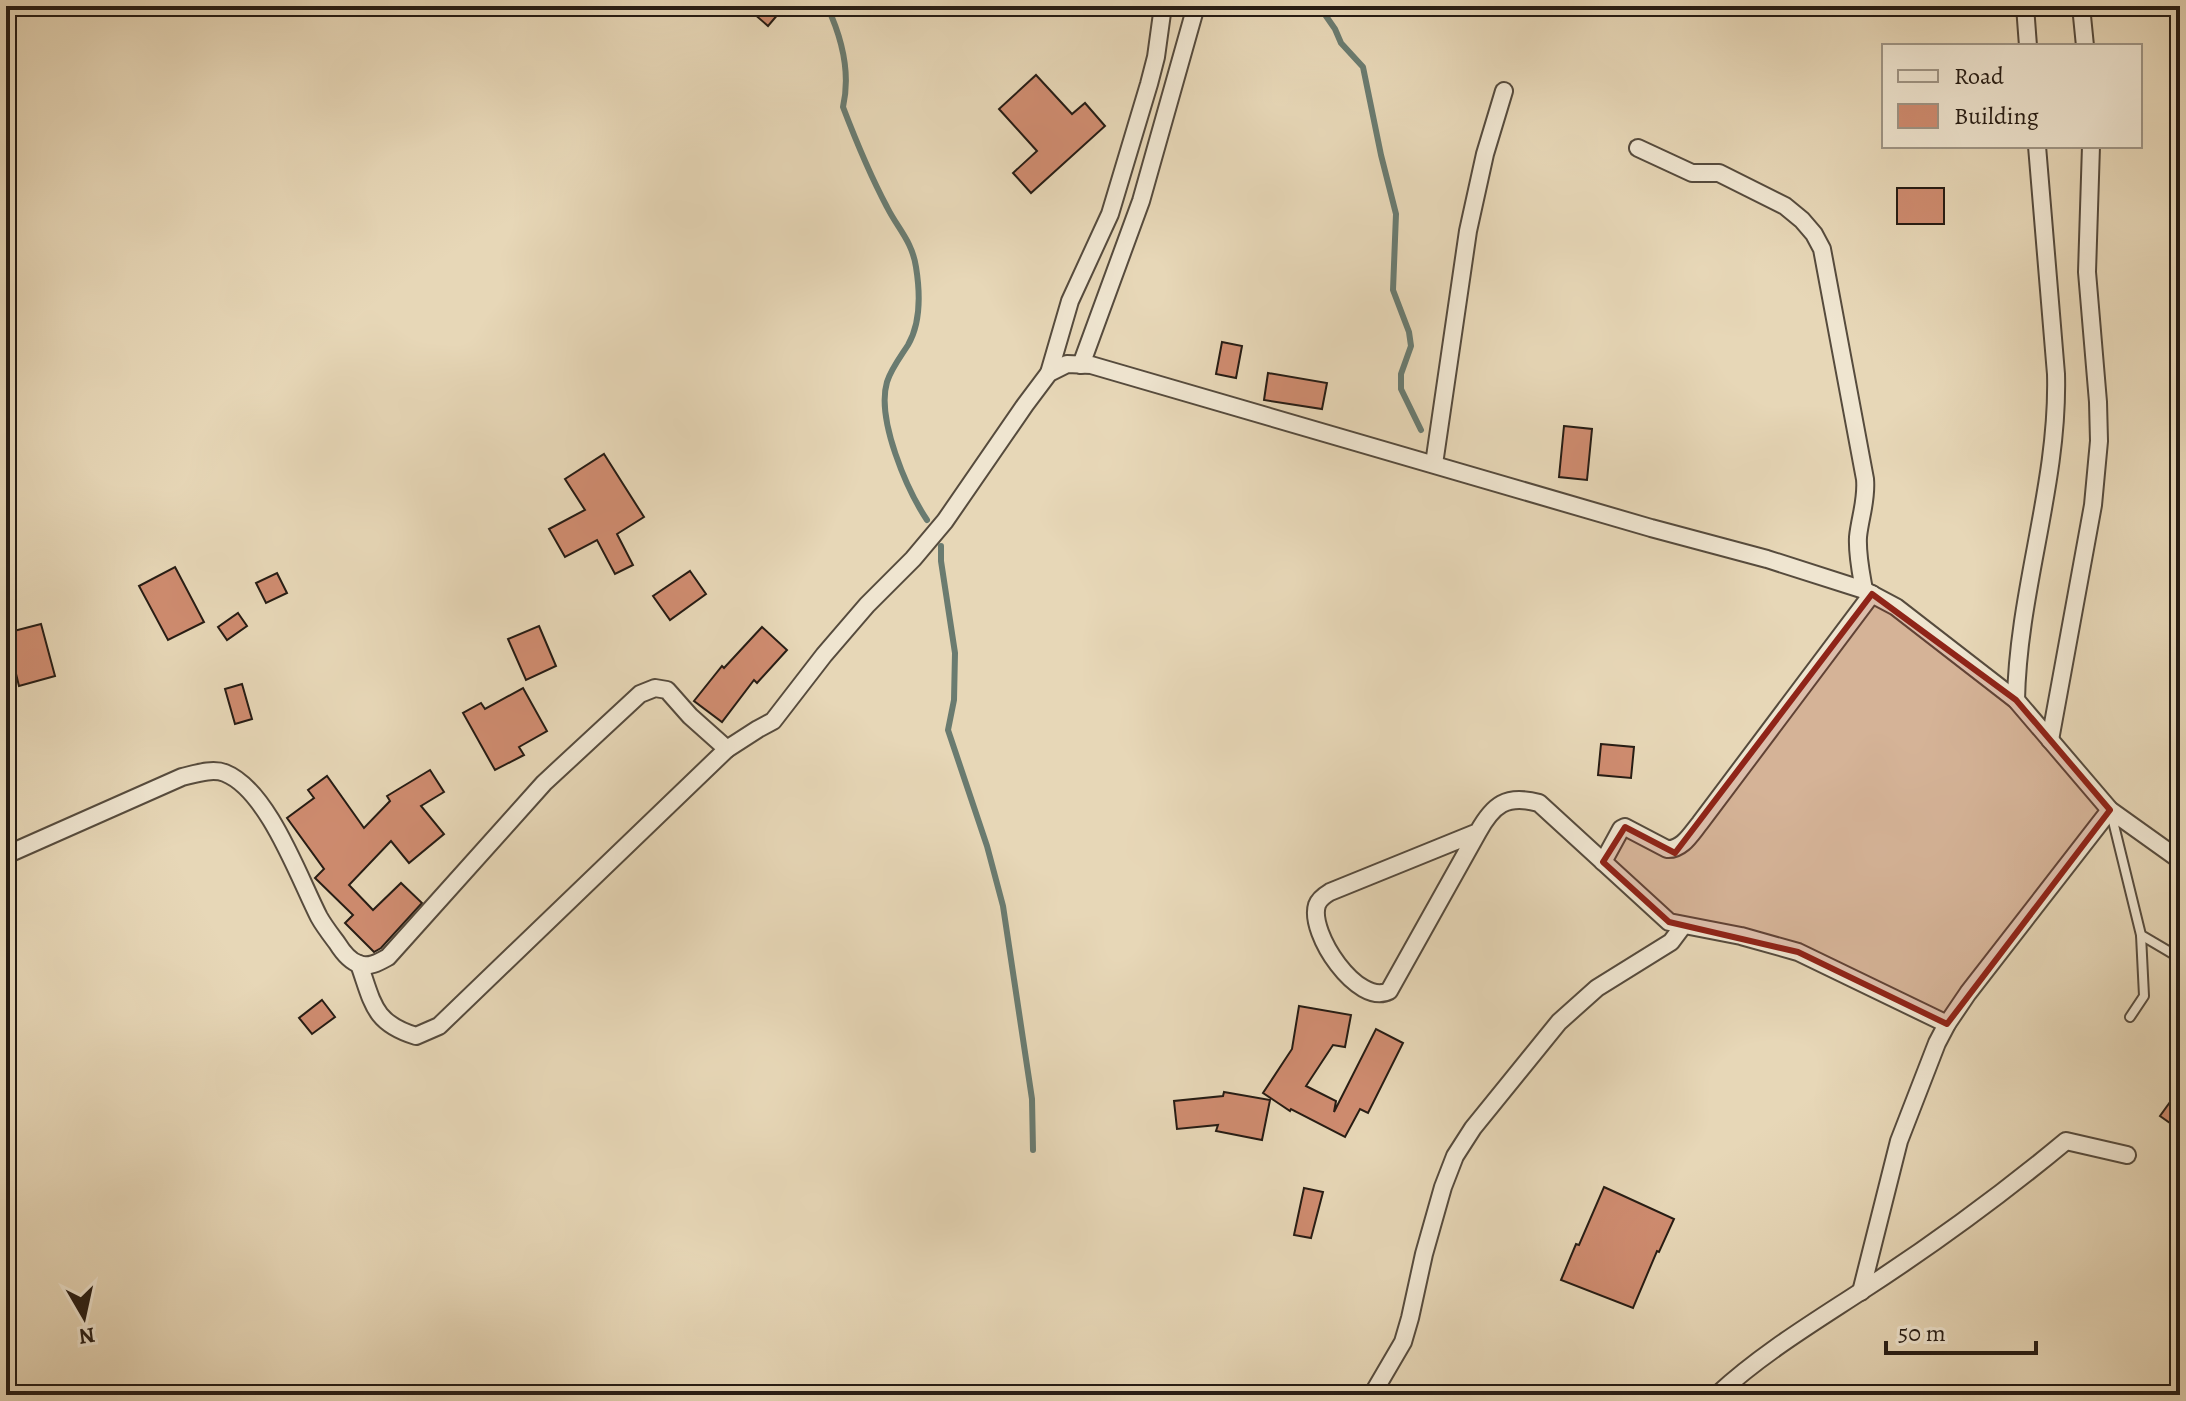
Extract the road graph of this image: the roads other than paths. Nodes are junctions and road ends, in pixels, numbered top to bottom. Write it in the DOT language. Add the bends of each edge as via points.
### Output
graph roads {
  1 [pos="1163,6"];
  2 [pos="1196,6"];
  3 [pos="2025,6"];
  4 [pos="2081,6"];
  5 [pos="2028,44"];
  6 [pos="2085,44"];
  7 [pos="1504,91"];
  8 [pos="1638,148"];
  9 [pos="2037,148"];
  10 [pos="2091,148"];
  11 [pos="1081,365"];
  12 [pos="1049,373"];
  13 [pos="1434,464"];
  14 [pos="1868,592"];
  15 [pos="2016,700"];
  16 [pos="2050,740"];
  17 [pos="727,749"];
  18 [pos="2110,810"];
  19 [pos="1478,832"];
  20 [pos="6,855"];
  21 [pos="2180,860"];
  22 [pos="1603,862"];
  23 [pos="1683,926"];
  24 [pos="2141,935"];
  25 [pos="2180,958"];
  26 [pos="359,964"];
  27 [pos="2130,1017"];
  28 [pos="1947,1024"];
  29 [pos="2127,1155"];
  30 [pos="1861,1292"];
  31 [pos="1372,1395"];
  32 [pos="1717,1395"];
  1 -- 12 [label="street" via="1156,57 1110,214 1070,301"];
  2 -- 11 [label="street" via="1141,201"];
  3 -- 5 [label="street"];
  4 -- 6 [label="street"];
  7 -- 13 [label="street" via="1468,231"];
  8 -- 14 [label="street" via="1692,173 1719,173 1785,206 1822,249 1865,479 1858,554"];
  9 -- 15 [label="street" via="2057,409 2020,631"];
  10 -- 16 [label="street" via="2087,272 2099,441 2093,505"];
  11 -- 12 [label="street" via="1067,364"];
  11 -- 13 [label="street"];
  12 -- 17 [label="street" via="913,559 867,605 773,721"];
  13 -- 14 [label="street"];
  14 -- 15 [label="street" via="1896,607"];
  14 -- 22 [label="street" via="1680,847 1667,849 1625,827"];
  15 -- 16 [label="street"];
  16 -- 18 [label="street"];
  17 -- 26 [label="street" via="667,690 640,694 544,783 388,957 372,965"];
  17 -- 26 [label="street" via="439,1026 416,1036 395,1029 376,1010"];
  18 -- 21 [label="street"];
  18 -- 24 [label="lane"];
  18 -- 28 [label="street"];
  19 -- 19 [label="street" via="1389,991 1372,995 1341,971 1316,917 1321,898"];
  19 -- 22 [label="street" via="1497,805 1512,800 1539,803"];
  20 -- 26 [label="street" via="182,777 224,772 259,803 321,921"];
  22 -- 23 [label="street" via="1669,922"];
  23 -- 28 [label="street" via="1798,952"];
  23 -- 31 [label="street" via="1671,942 1597,988 1559,1022 1473,1128 1443,1187 1403,1342"];
  24 -- 25 [label="lane"];
  24 -- 27 [label="lane" via="2144,996"];
  28 -- 30 [label="street" via="1899,1141"];
  29 -- 30 [label="street" via="2066,1141"];
  30 -- 32 [label="street" via="1740,1373"];
}
